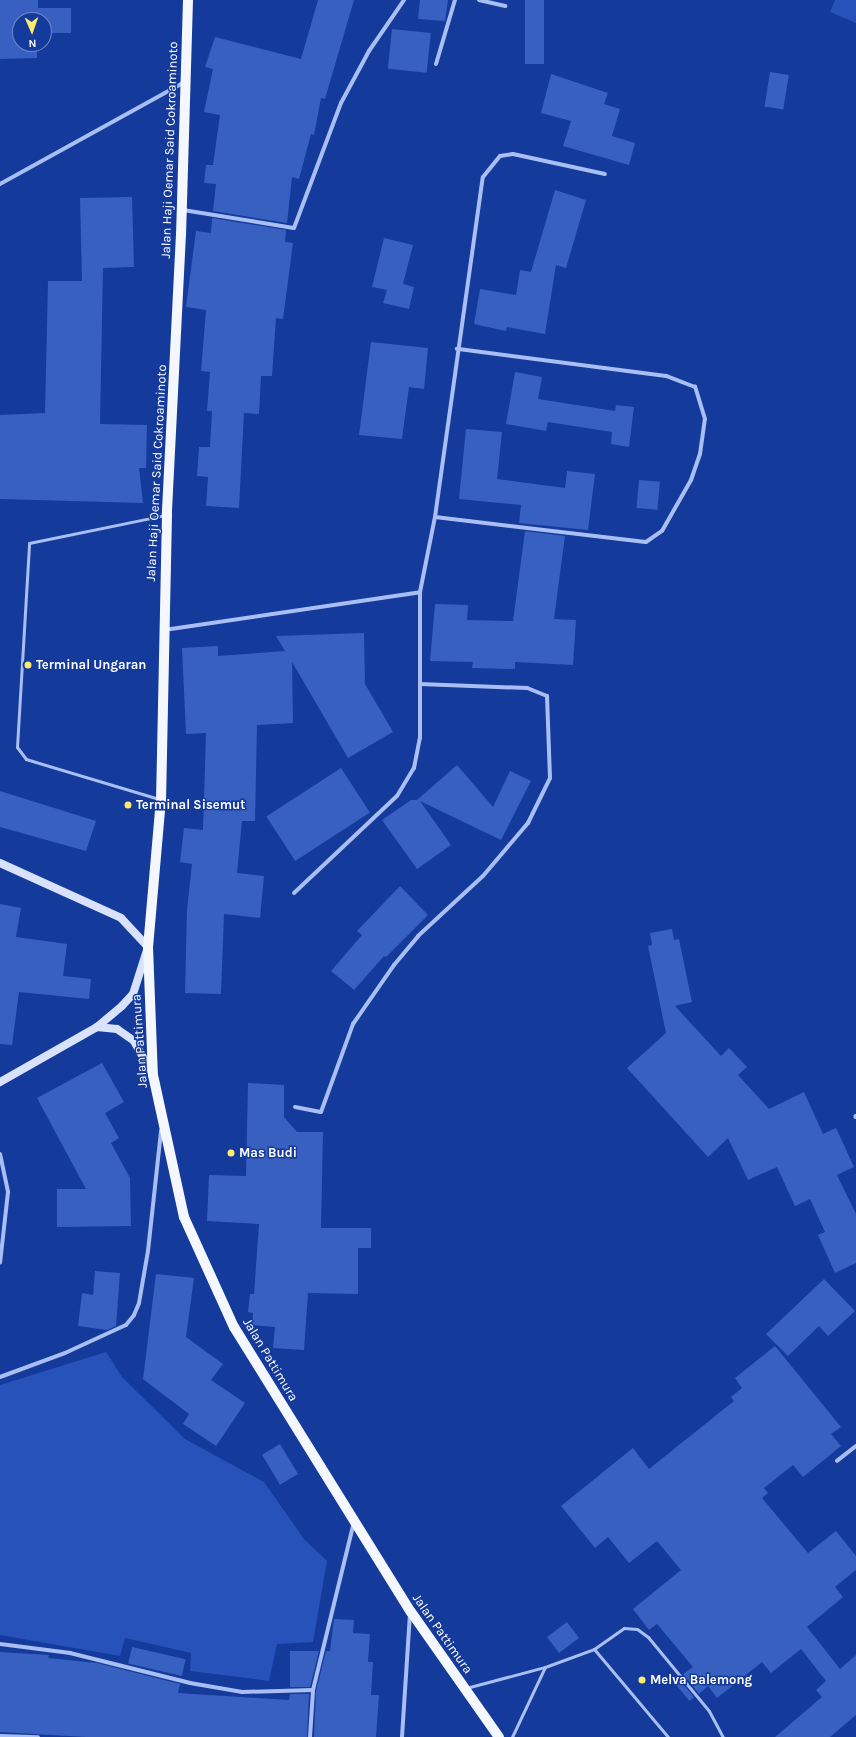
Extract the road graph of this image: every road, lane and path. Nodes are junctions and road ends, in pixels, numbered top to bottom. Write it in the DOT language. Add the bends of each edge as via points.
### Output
graph roads {
  1 [pos="188,0"];
  2 [pos="404,0"];
  3 [pos="455,0"];
  4 [pos="479,0"];
  5 [pos="505,6"];
  6 [pos="436,64"];
  7 [pos="186,82"];
  8 [pos="605,174"];
  9 [pos="0,184"];
  10 [pos="182,210"];
  11 [pos="457,348"];
  12 [pos="167,515"];
  13 [pos="435,517"];
  14 [pos="420,592"];
  15 [pos="164,630"];
  16 [pos="420,684"];
  17 [pos="161,799"];
  18 [pos="0,863"];
  19 [pos="294,893"];
  20 [pos="148,947"];
  21 [pos="97,1027"];
  22 [pos="153,1074"];
  23 [pos="0,1082"];
  24 [pos="295,1107"];
  25 [pos="162,1120"];
  26 [pos="0,1154"];
  27 [pos="0,1263"];
  28 [pos="0,1377"];
  29 [pos="856,1446"];
  30 [pos="838,1461"];
  31 [pos="354,1522"];
  32 [pos="411,1612"];
  33 [pos="0,1644"];
  34 [pos="594,1649"];
  35 [pos="545,1667"];
  36 [pos="465,1688"];
  37 [pos="313,1690"];
  38 [pos="0,1736"];
  39 [pos="38,1737"];
  40 [pos="310,1737"];
  41 [pos="402,1737"];
  42 [pos="499,1737"];
  43 [pos="512,1737"];
  44 [pos="668,1737"];
  45 [pos="723,1737"];
  1 -- 7 [label="main road, Jalan Haji Oemar Said Cokroaminoto"];
  2 -- 10 [label="street" via="369,51 341,103 294,228"];
  3 -- 6 [label="street"];
  4 -- 5 [label="street"];
  7 -- 9 [label="street"];
  7 -- 10 [label="main road, Jalan Haji Oemar Said Cokroaminoto"];
  8 -- 11 [label="street" via="513,154 500,156 491,164 483,177"];
  10 -- 12 [label="main road, Jalan Haji Oemar Said Cokroaminoto"];
  11 -- 13 [label="street"];
  11 -- 13 [label="street" via="674,378 694,386 701,399 704,426 700,454 692,480 670,521 656,536 646,542"];
  12 -- 15 [label="main road, Jalan Haji Oemar Said Cokroaminoto"];
  12 -- 17 [label="lane" via="29,543 17,748 26,759"];
  13 -- 14 [label="street"];
  14 -- 15 [label="street"];
  14 -- 16 [label="street"];
  15 -- 17 [label="main road, Jalan Haji Oemar Said Cokroaminoto"];
  16 -- 19 [label="street" via="418,752 408,781"];
  16 -- 24 [label="street" via="527,688 547,696 550,778 528,823 483,876 418,936 394,965 353,1024 321,1112"];
  17 -- 20 [label="main road, Jalan Haji Oemar Said Cokroaminoto"];
  18 -- 20 [label="main road" via="121,918"];
  20 -- 21 [label="main road" via="133,994"];
  20 -- 22 [label="main road, Jalan Pattimura"];
  21 -- 22 [label="main road" via="116,1029 134,1041"];
  21 -- 23 [label="main road"];
  22 -- 25 [label="main road, Jalan Pattimura"];
  25 -- 28 [label="street" via="148,1251 139,1303 134,1315 126,1325 65,1353"];
  25 -- 31 [label="main road, Jalan Pattimura" via="184,1217 214,1286 234,1327"];
  26 -- 27 [label="street" via="8,1192"];
  29 -- 30 [label="street"];
  31 -- 32 [label="main road, Jalan Pattimura"];
  31 -- 37 [label="street"];
  32 -- 36 [label="main road, Jalan Pattimura"];
  32 -- 41 [label="street"];
  33 -- 37 [label="street" via="70,1653 190,1683 242,1692"];
  34 -- 35 [label="lane"];
  34 -- 44 [label="lane"];
  34 -- 45 [label="lane" via="624,1628 637,1629 648,1637 709,1711"];
  35 -- 36 [label="lane"];
  35 -- 43 [label="lane"];
  36 -- 42 [label="main road, Jalan Pattimura"];
  37 -- 40 [label="street"];
  38 -- 39 [label="street"];
}
